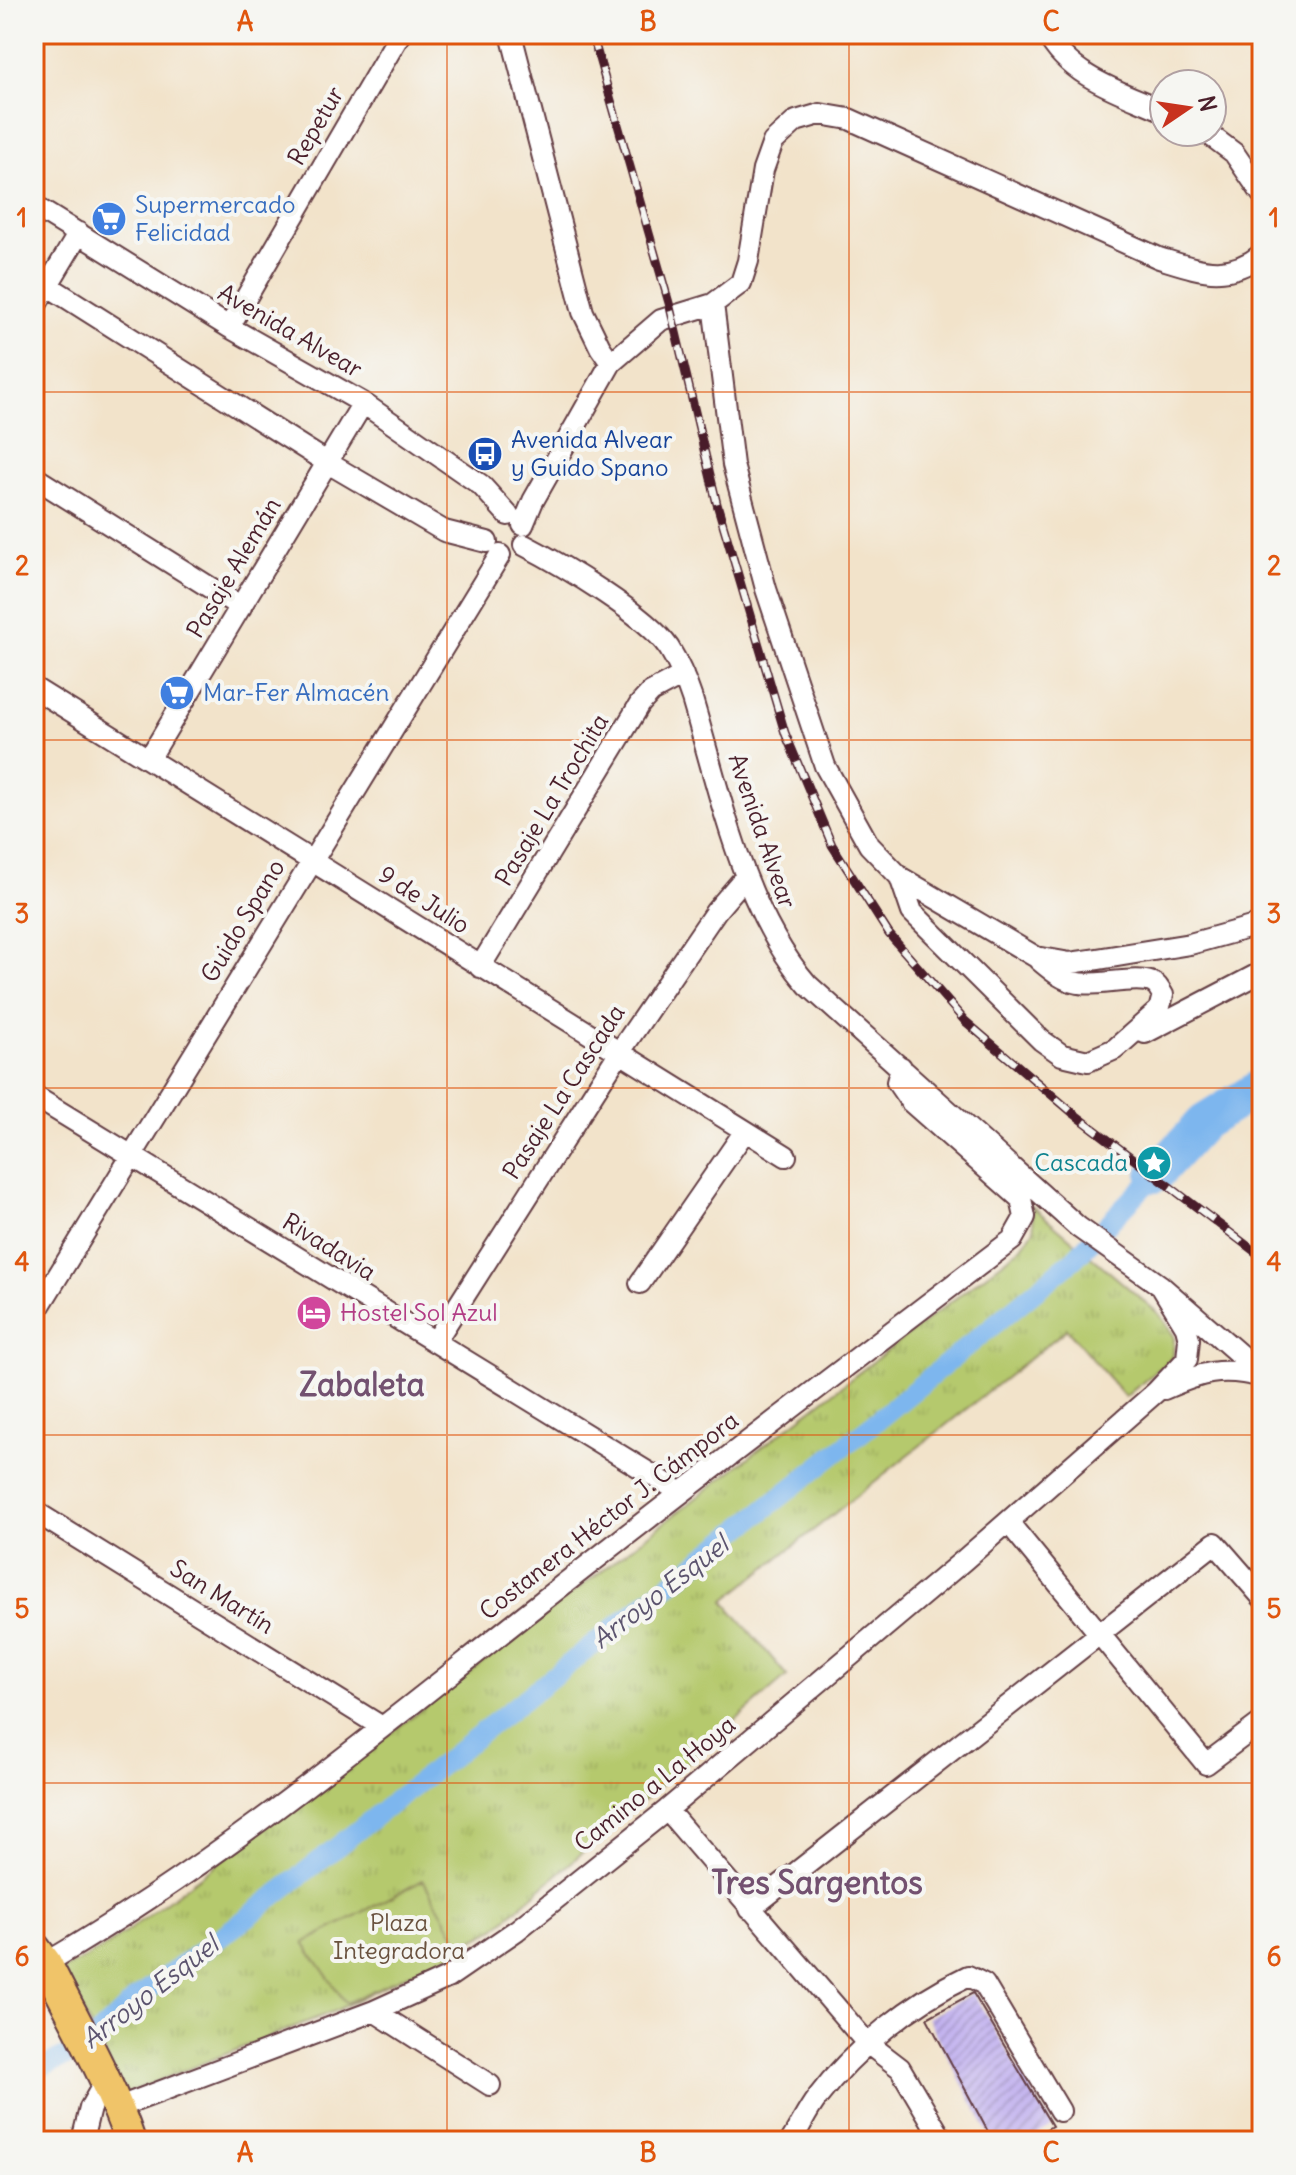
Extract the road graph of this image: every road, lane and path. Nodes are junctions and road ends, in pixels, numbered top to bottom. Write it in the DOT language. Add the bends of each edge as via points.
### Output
graph roads {
  1 [pos="400,34"];
  2 [pos="511,34"];
  3 [pos="1047,34"];
  4 [pos="1148,104"];
  5 [pos="1227,148"];
  6 [pos="1262,194"];
  7 [pos="34,206"];
  8 [pos="79,233"];
  9 [pos="1262,254"];
  10 [pos="41,281"];
  11 [pos="713,304"];
  12 [pos="34,308"];
  13 [pos="229,327"];
  14 [pos="611,363"];
  15 [pos="363,403"];
  16 [pos="328,463"];
  17 [pos="34,477"];
  18 [pos="517,526"];
  19 [pos="493,548"];
  20 [pos="241,607"];
  21 [pos="683,675"];
  22 [pos="34,688"];
  23 [pos="149,759"];
  24 [pos="311,858"];
  25 [pos="746,876"];
  26 [pos="900,877"];
  27 [pos="1262,924"];
  28 [pos="1036,957"];
  29 [pos="480,967"];
  30 [pos="1262,972"];
  31 [pos="1115,1049"];
  32 [pos="619,1053"];
  33 [pos="901,1067"];
  34 [pos="34,1096"];
  35 [pos="745,1131"];
  36 [pos="131,1156"];
  37 [pos="786,1156"];
  38 [pos="1139,1270"];
  39 [pos="640,1283"];
  40 [pos="1161,1286"];
  41 [pos="34,1315"];
  42 [pos="435,1342"];
  43 [pos="1262,1376"];
  44 [pos="1156,1392"];
  45 [pos="680,1492"];
  46 [pos="34,1511"];
  47 [pos="1008,1522"];
  48 [pos="1262,1597"];
  49 [pos="1099,1634"];
  50 [pos="1262,1722"];
  51 [pos="382,1727"];
  52 [pos="667,1810"];
  53 [pos="750,1909"];
  54 [pos="38,1961"];
  55 [pos="374,2011"];
  56 [pos="866,2042"];
  57 [pos="106,2080"];
  58 [pos="490,2085"];
  59 [pos="119,2107"];
  60 [pos="1060,2111"];
  61 [pos="82,2141"];
  62 [pos="130,2141"];
  63 [pos="791,2141"];
  64 [pos="943,2141"];
  1 -- 13 [label="street, Repetur"];
  2 -- 14 [label="street" via="583,312"];
  3 -- 4 [label="street" via="1064,59 1087,76"];
  5 -- 6 [label="street"];
  7 -- 8 [label="street, Avenida Alvear"];
  8 -- 10 [label="street"];
  8 -- 13 [label="street, Avenida Alvear"];
  9 -- 11 [label="street" via="1241,267 1218,272 1159,258 879,131 820,114 796,121 773,142 741,283"];
  10 -- 12 [label="street"];
  10 -- 16 [label="street"];
  11 -- 14 [label="street" via="661,320"];
  11 -- 26 [label="street" via="733,465 766,589 825,766 869,845"];
  13 -- 15 [label="street, Avenida Alvear"];
  14 -- 18 [label="street"];
  15 -- 16 [label="street, Pasaje Alemán"];
  15 -- 18 [label="street, Avenida Alvear" via="481,485"];
  16 -- 19 [label="street" via="444,531"];
  16 -- 20 [label="street, Pasaje Alemán"];
  17 -- 20 [label="street"];
  18 -- 19 [label="street" via="514,555"];
  18 -- 19 [label="street, Guido Spano" via="496,517 488,525"];
  18 -- 21 [label="street, Avenida Alvear" via="654,631"];
  19 -- 24 [label="street, Guido Spano"];
  20 -- 23 [label="street, Pasaje Alemán"];
  21 -- 25 [label="street, Avenida Alvear"];
  21 -- 29 [label="street, Pasaje La Trochita" via="640,704"];
  22 -- 23 [label="street, 9 de Julio"];
  23 -- 24 [label="street, 9 de Julio"];
  24 -- 29 [label="street, 9 de Julio"];
  24 -- 36 [label="street, Guido Spano"];
  25 -- 32 [label="street, Pasaje La Cascada"];
  25 -- 33 [label="street, Avenida Alvear" via="787,961"];
  26 -- 28 [label="street"];
  26 -- 31 [label="street" via="912,912 1041,1040 1062,1055 1088,1061"];
  27 -- 28 [label="street" via="1190,944 1098,959 1070,963"];
  28 -- 31 [label="street" via="1062,978 1079,983 1155,984 1163,995 1159,1010"];
  29 -- 32 [label="street, 9 de Julio"];
  30 -- 31 [label="street"];
  32 -- 35 [label="street, 9 de Julio"];
  32 -- 42 [label="street, Pasaje La Cascada"];
  33 -- 38 [label="street, Avenida Alvear" via="1078,1227"];
  33 -- 45 [label="street, Costanera Héctor J. Cámpora" via="897,1082 903,1093 1021,1199 1025,1217 1012,1240"];
  34 -- 36 [label="street, Rivadavia"];
  35 -- 37 [label="street, 9 de Julio"];
  35 -- 39 [label="street"];
  36 -- 41 [label="street, Guido Spano"];
  36 -- 42 [label="street, Rivadavia"];
  38 -- 40 [label="street, Camino a La Hoya"];
  40 -- 43 [label="street, Camino a La Hoya"];
  40 -- 44 [label="street, Camino a La Hoya" via="1189,1339 1187,1359"];
  42 -- 45 [label="street, Rivadavia"];
  43 -- 44 [label="street, Camino a La Hoya" via="1218,1371"];
  44 -- 47 [label="street, Camino a La Hoya"];
  45 -- 51 [label="street, Costanera Héctor J. Cámpora"];
  46 -- 51 [label="street, San Martín"];
  47 -- 49 [label="street"];
  47 -- 52 [label="street, Camino a La Hoya"];
  48 -- 49 [label="street" via="1215,1543"];
  49 -- 50 [label="street" via="1206,1764"];
  49 -- 53 [label="street"];
  51 -- 54 [label="street, Costanera Héctor J. Cámpora" via="270,1814 85,1940"];
  52 -- 53 [label="street"];
  52 -- 55 [label="street, Camino a La Hoya" via="517,1930 447,1978"];
  53 -- 56 [label="street"];
  54 -- 57 [label="highway"];
  55 -- 58 [label="street"];
  55 -- 59 [label="street, Camino a La Hoya"];
  56 -- 60 [label="street" via="968,1976 984,1984"];
  56 -- 63 [label="street" via="816,2099"];
  56 -- 64 [label="street" via="900,2068"];
  57 -- 59 [label="highway"];
  57 -- 61 [label="street" via="90,2108"];
  59 -- 62 [label="highway"];
}
